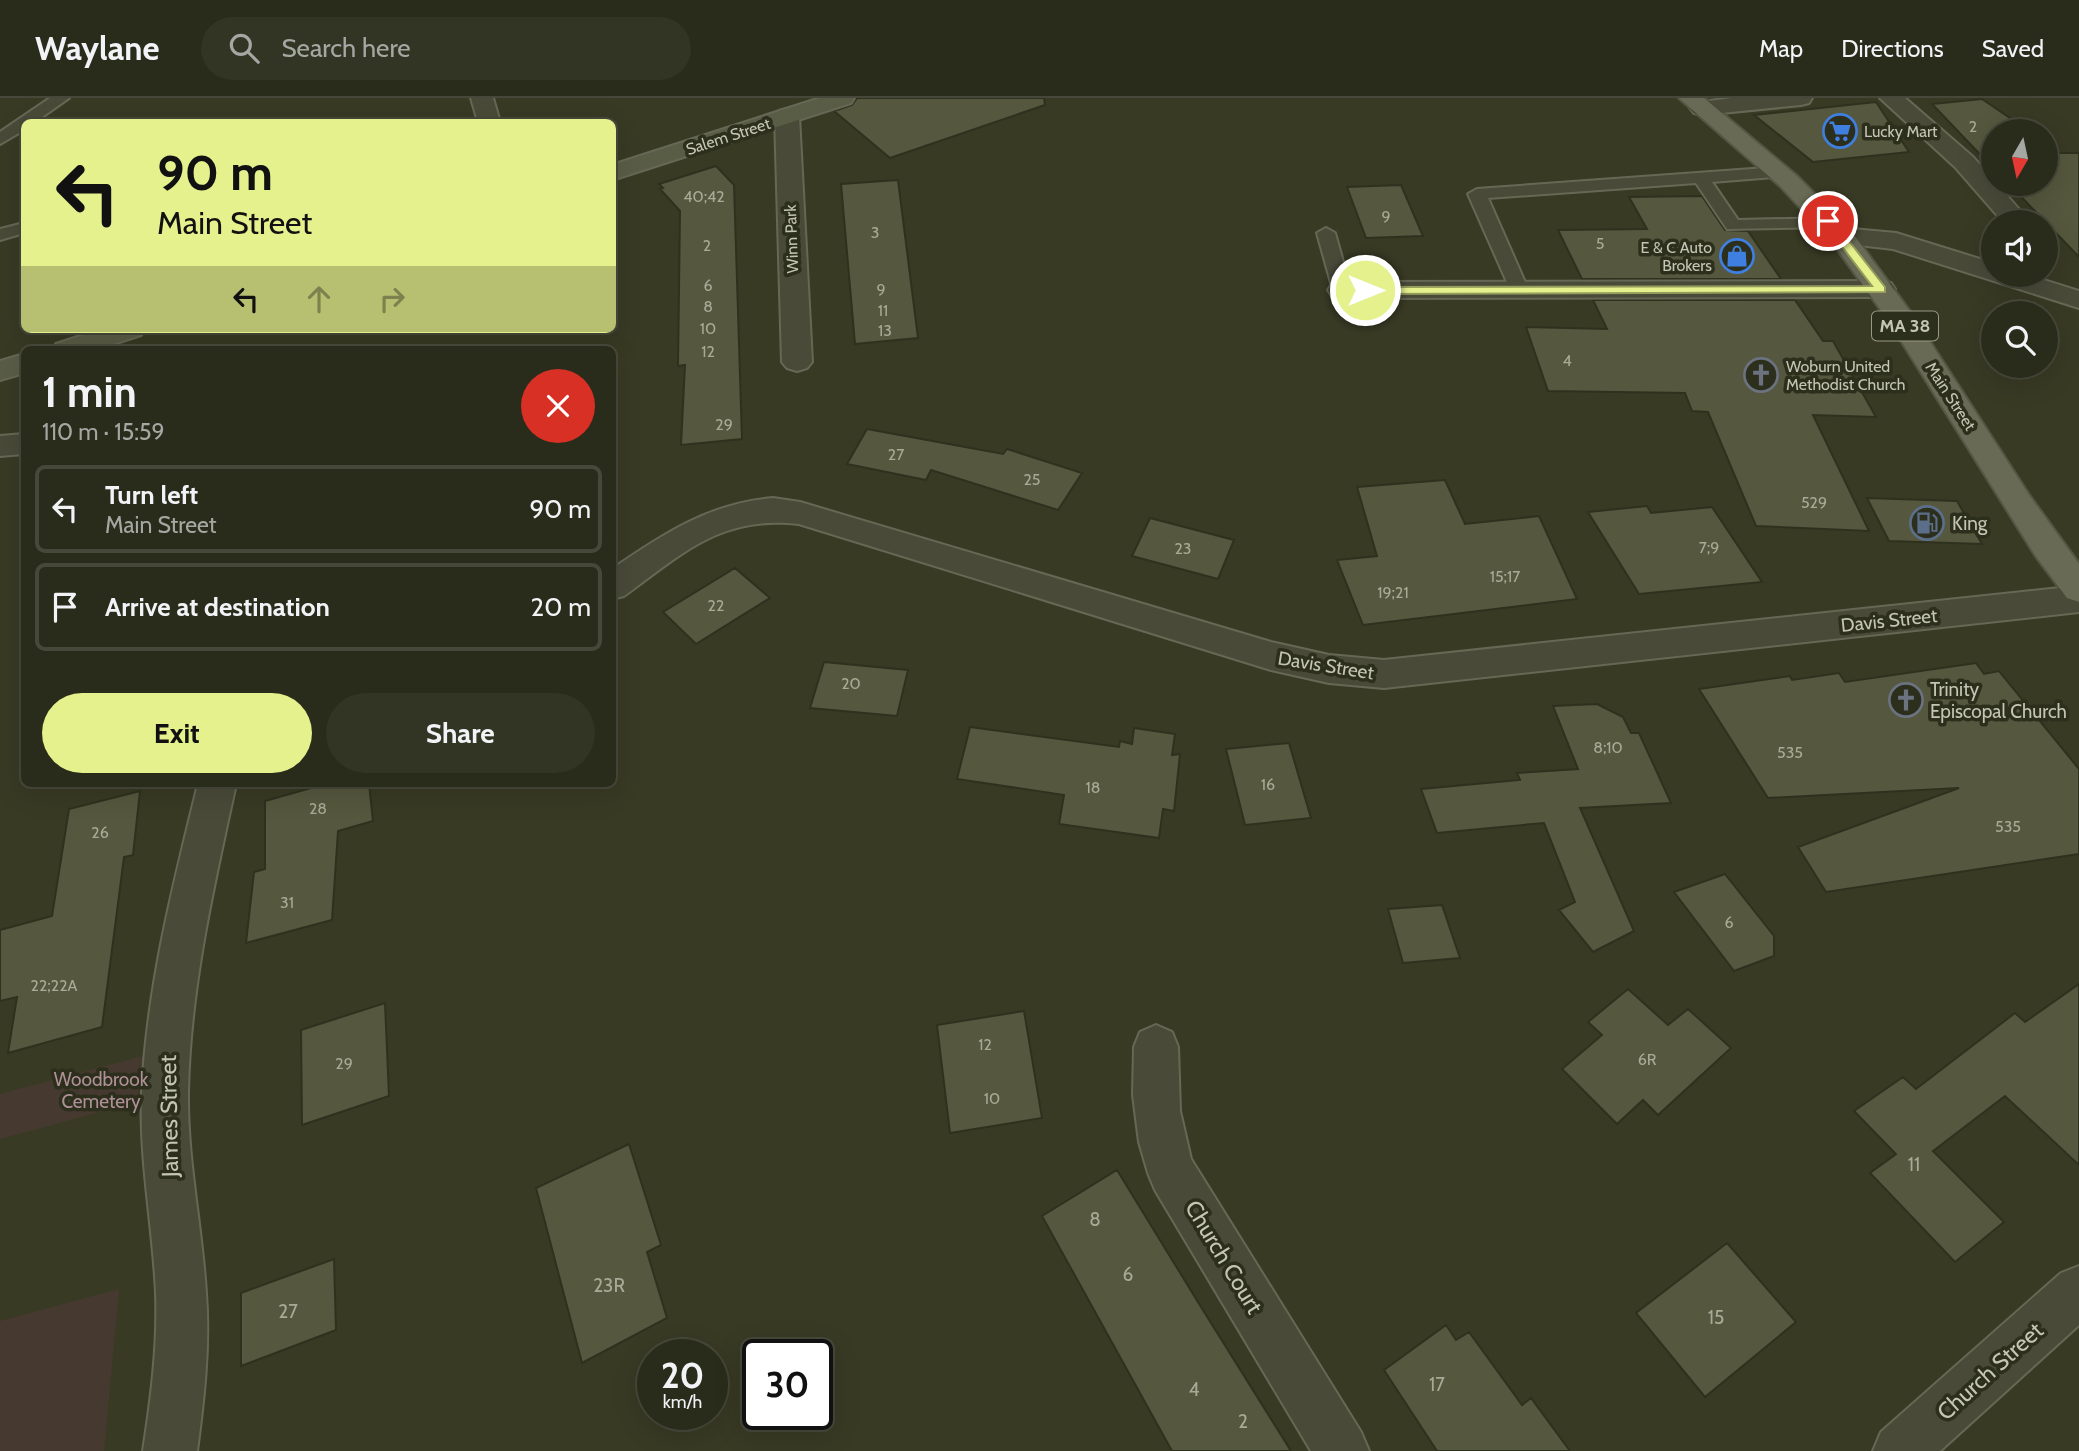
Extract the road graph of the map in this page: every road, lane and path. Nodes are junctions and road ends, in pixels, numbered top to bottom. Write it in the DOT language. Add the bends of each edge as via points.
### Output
graph roads {
  1 [pos="61,98"];
  2 [pos="482,98"];
  3 [pos="843,98"];
  4 [pos="1801,98"];
  5 [pos="1891,98"];
  6 [pos="1696,103"];
  7 [pos="787,116"];
  8 [pos="31,119"];
  9 [pos="488,119"];
  10 [pos="21,126"];
  11 [pos="0,139"];
  12 [pos="616,172"];
  13 [pos="1780,172"];
  14 [pos="1702,180"];
  15 [pos="2006,210"];
  16 [pos="21,229"];
  17 [pos="1835,230"];
  18 [pos="1326,233"];
  19 [pos="0,235"];
  20 [pos="1981,268"];
  21 [pos="2058,280"];
  22 [pos="2040,287"];
  23 [pos="1519,289"];
  24 [pos="1881,289"];
  25 [pos="1342,290"];
  26 [pos="2069,296"];
  27 [pos="119,333"];
  28 [pos="78,346"];
  29 [pos="797,362"];
  30 [pos="21,364"];
  31 [pos="0,371"];
  32 [pos="21,444"];
  33 [pos="0,446"];
  34 [pos="616,584"];
  35 [pos="2079,589"];
  36 [pos="2079,599"];
  37 [pos="216,787"];
  38 [pos="1156,1047"];
  39 [pos="2079,1291"];
  40 [pos="170,1451"];
  41 [pos="1342,1451"];
  42 [pos="1900,1451"];
  1 -- 8 [label="lane"];
  2 -- 9 [label="street"];
  3 -- 7 [label="street, Salem Street"];
  4 -- 6 [label="street"];
  5 -- 15 [label="street" via="1964,162"];
  6 -- 13 [label="main road, Main Street / MA 38"];
  7 -- 12 [label="street, Salem Street"];
  7 -- 29 [label="street, Winn Park"];
  10 -- 11 [label="lane"];
  13 -- 14 [label="lane" via="1743,181"];
  13 -- 17 [label="main road, Main Street / MA 38"];
  14 -- 17 [label="lane" via="1733,225 1768,218"];
  14 -- 23 [label="lane" via="1477,194"];
  16 -- 19 [label="lane"];
  17 -- 20 [label="street" via="1896,242"];
  17 -- 24 [label="main road, Main Street / MA 38"];
  18 -- 25 [label="lane"];
  21 -- 26 [label="street"];
  22 -- 26 [label="street"];
  23 -- 24 [label="street"];
  23 -- 25 [label="street"];
  24 -- 35 [label="main road, Main Street / MA 38" via="2027,518"];
  27 -- 28 [label="street"];
  30 -- 31 [label="street"];
  32 -- 33 [label="street"];
  34 -- 36 [label="street, Davis Street" via="704,524 745,511 774,508 1271,656 1329,669 1384,674"];
  37 -- 40 [label="street, James Street" via="169,1028 165,1129 181,1294"];
  38 -- 41 [label="street, Church Court" via="1158,1125 1172,1173"];
  39 -- 42 [label="street, Church Street"];
}
